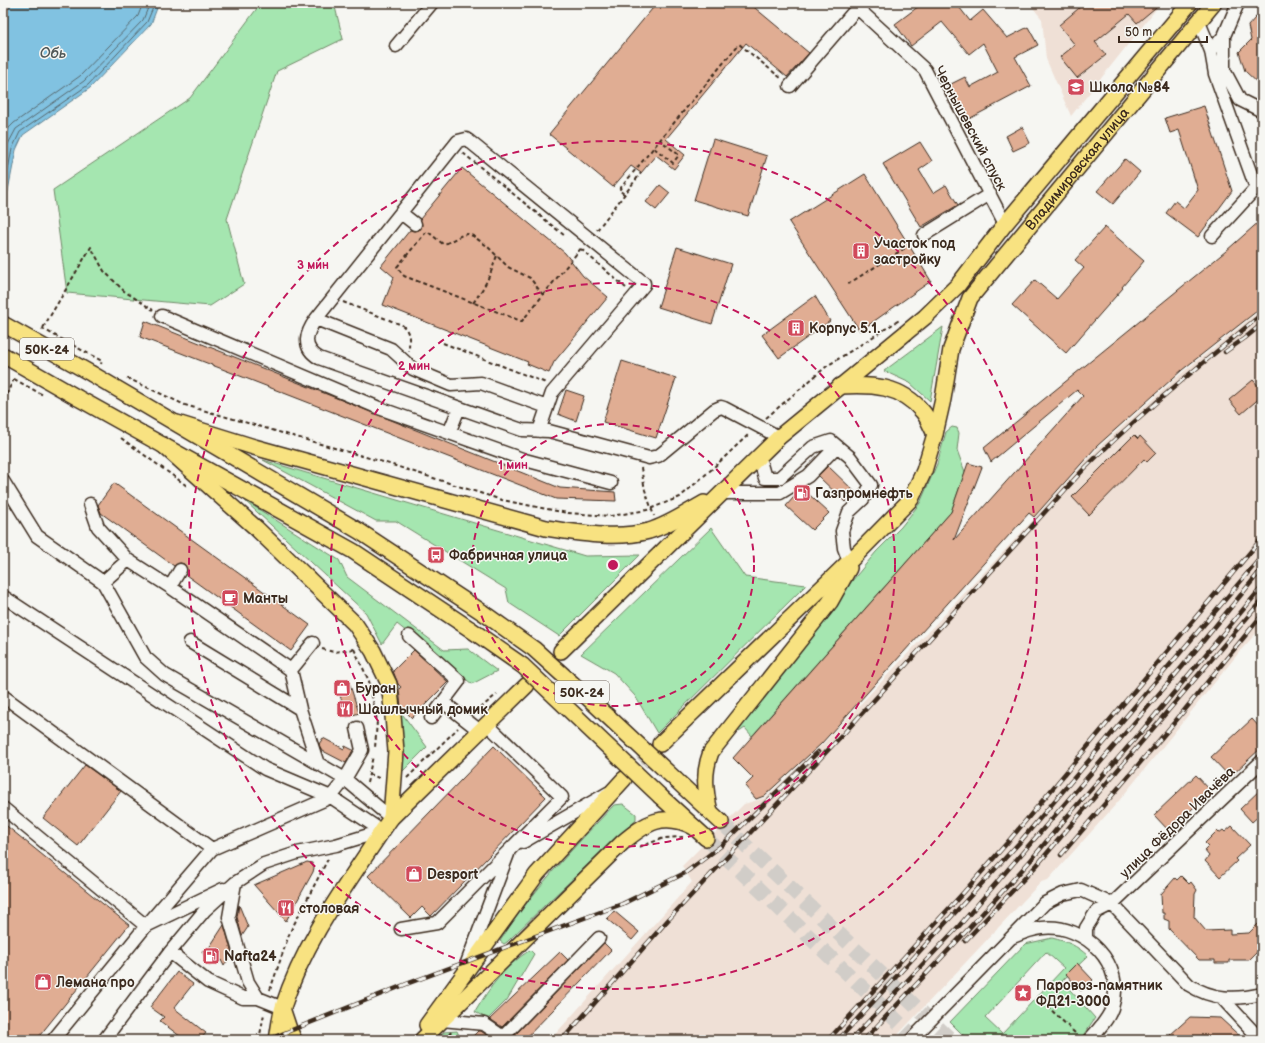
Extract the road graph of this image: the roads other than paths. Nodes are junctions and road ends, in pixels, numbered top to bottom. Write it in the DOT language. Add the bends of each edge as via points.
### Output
graph roads {
  1 [pos="432,3"];
  2 [pos="1190,3"];
  3 [pos="1214,3"];
  4 [pos="1238,3"];
  5 [pos="854,5"];
  6 [pos="1199,22"];
  7 [pos="1224,36"];
  8 [pos="396,46"];
  9 [pos="1211,52"];
  10 [pos="790,86"];
  11 [pos="1262,111"];
  12 [pos="990,194"];
  13 [pos="401,213"];
  14 [pos="415,224"];
  15 [pos="1005,224"];
  16 [pos="924,235"];
  17 [pos="1212,236"];
  18 [pos="162,316"];
  19 [pos="316,318"];
  20 [pos="3,324"];
  21 [pos="3,355"];
  22 [pos="840,386"];
  23 [pos="546,407"];
  24 [pos="459,408"];
  25 [pos="177,423"];
  26 [pos="539,431"];
  27 [pos="449,433"];
  28 [pos="935,434"];
  29 [pos="779,438"];
  30 [pos="163,445"];
  31 [pos="837,446"];
  32 [pos="759,457"];
  33 [pos="3,483"];
  34 [pos="611,483"];
  35 [pos="722,493"];
  36 [pos="90,504"];
  37 [pos="853,558"];
  38 [pos="128,560"];
  39 [pos="180,570"];
  40 [pos="103,582"];
  41 [pos="170,587"];
  42 [pos="3,599"];
  43 [pos="409,636"];
  44 [pos="190,642"];
  45 [pos="316,645"];
  46 [pos="561,651"];
  47 [pos="291,670"];
  48 [pos="527,685"];
  49 [pos="3,696"];
  50 [pos="443,702"];
  51 [pos="300,709"];
  52 [pos="431,718"];
  53 [pos="357,728"];
  54 [pos="484,728"];
  55 [pos="660,744"];
  56 [pos="1262,761"];
  57 [pos="318,764"];
  58 [pos="345,779"];
  59 [pos="621,783"];
  60 [pos="330,797"];
  61 [pos="3,808"];
  62 [pos="710,812"];
  63 [pos="391,818"];
  64 [pos="721,822"];
  65 [pos="694,827"];
  66 [pos="382,831"];
  67 [pos="706,838"];
  68 [pos="212,849"];
  69 [pos="510,850"];
  70 [pos="234,883"];
  71 [pos="1112,904"];
  72 [pos="146,926"];
  73 [pos="401,929"];
  74 [pos="599,938"];
  75 [pos="1010,938"];
  76 [pos="1086,938"];
  77 [pos="170,952"];
  78 [pos="460,979"];
  79 [pos="1262,994"];
  80 [pos="1221,997"];
  81 [pos="262,999"];
  82 [pos="283,1008"];
  83 [pos="442,1020"];
  84 [pos="915,1036"];
  85 [pos="501,1039"];
  86 [pos="53,1040"];
  87 [pos="104,1040"];
  88 [pos="277,1040"];
  89 [pos="294,1040"];
  90 [pos="416,1040"];
  91 [pos="422,1040"];
  92 [pos="1089,1040"];
  93 [pos="1261,1040"];
  1 -- 8 [label="street"];
  2 -- 15 [label="main road, Владимировская улица"];
  3 -- 6 [label="main road, Владимировская улица"];
  4 -- 7 [label="street"];
  5 -- 10 [label="street"];
  5 -- 12 [label="street, Чернышевский спуск" via="924,70"];
  6 -- 9 [label="street"];
  6 -- 28 [label="main road, Владимировская улица" via="970,298 951,349"];
  7 -- 9 [label="street"];
  7 -- 11 [label="street" via="1224,70 1240,100"];
  9 -- 17 [label="street" via="1215,74 1256,188"];
  12 -- 15 [label="street, Чернышевский спуск"];
  12 -- 16 [label="street"];
  13 -- 14 [label="street"];
  13 -- 19 [label="street"];
  13 -- 23 [label="street" via="458,141 466,139 643,280 644,285 550,395"];
  15 -- 22 [label="main road, Владимировская улица" via="958,285 925,317"];
  18 -- 27 [label="street" via="379,408"];
  19 -- 23 [label="street" via="390,349 414,369 453,386 481,383"];
  19 -- 24 [label="street" via="306,338 314,355"];
  20 -- 25 [label="main road, 50К-24, bridge" via="96,370"];
  21 -- 30 [label="main road, 50К-24, bridge"];
  22 -- 28 [label="main road" via="884,387 907,397 924,412"];
  22 -- 29 [label="main road, Владимировская улица"];
  23 -- 26 [label="street"];
  24 -- 26 [label="street" via="522,430"];
  24 -- 27 [label="street"];
  25 -- 35 [label="main road" via="254,447 546,528 586,534 629,534 649,531 670,523"];
  25 -- 62 [label="main road, 50К-24, bridge" via="359,531 534,649"];
  26 -- 29 [label="street" via="549,431 649,458 658,456 720,407"];
  27 -- 34 [label="street" via="525,460"];
  28 -- 37 [label="main road, Владимировская улица" via="924,471 911,499"];
  29 -- 32 [label="main road, Владимировская улица"];
  30 -- 63 [label="main road" via="256,528 355,624 373,651 389,684 393,716 396,751"];
  30 -- 65 [label="main road, 50К-24, bridge" via="353,551 523,666"];
  31 -- 32 [label="street" via="831,441 813,447 779,478 765,478"];
  31 -- 35 [label="street" via="808,476 780,493"];
  31 -- 37 [label="street" via="850,457 870,484 863,499 849,512 842,531 844,548"];
  32 -- 35 [label="main road, Владимировская улица"];
  33 -- 40 [label="street" via="37,536"];
  35 -- 46 [label="main road"];
  36 -- 38 [label="street" via="98,527"];
  37 -- 55 [label="main road"];
  37 -- 62 [label="main road" via="830,602 711,752 705,771"];
  38 -- 40 [label="street"];
  38 -- 41 [label="street"];
  39 -- 41 [label="street"];
  40 -- 57 [label="street" via="145,657 165,675"];
  41 -- 47 [label="street"];
  42 -- 60 [label="street" via="4,597 265,768"];
  43 -- 50 [label="street" via="459,681"];
  44 -- 51 [label="street"];
  45 -- 47 [label="street"];
  47 -- 51 [label="street"];
  48 -- 54 [label="main road"];
  49 -- 68 [label="street"];
  50 -- 52 [label="street"];
  50 -- 54 [label="street"];
  51 -- 57 [label="street"];
  53 -- 58 [label="street" via="362,750"];
  54 -- 63 [label="main road"];
  54 -- 69 [label="street" via="562,797"];
  56 -- 71 [label="street, улица Фёдора Ивачёва"];
  57 -- 58 [label="street"];
  58 -- 60 [label="street"];
  58 -- 63 [label="street"];
  59 -- 69 [label="street"];
  59 -- 78 [label="main road" via="537,874"];
  60 -- 66 [label="street"];
  60 -- 68 [label="street"];
  61 -- 72 [label="street"];
  62 -- 64 [label="main road"];
  63 -- 66 [label="main road"];
  65 -- 67 [label="main road"];
  65 -- 83 [label="main road" via="670,820 641,827 622,842"];
  66 -- 70 [label="street" via="264,864"];
  66 -- 82 [label="main road" via="317,930"];
  68 -- 72 [label="street"];
  69 -- 73 [label="street" via="438,923"];
  69 -- 78 [label="street"];
  70 -- 72 [label="street"];
  70 -- 77 [label="street" via="205,910"];
  70 -- 81 [label="street" via="229,918 248,982"];
  71 -- 75 [label="street" via="1081,890 1063,894 1045,903"];
  71 -- 76 [label="street, улица Фёдора Ивачёва" via="1096,912 1086,928"];
  71 -- 80 [label="street" via="1189,985 1201,992"];
  72 -- 86 [label="street"];
  74 -- 85 [label="street"];
  75 -- 76 [label="street" via="1031,930 1049,928 1069,931"];
  75 -- 84 [label="street"];
  76 -- 92 [label="street" via="1099,950 1112,969 1115,992 1112,1009 1101,1028"];
  77 -- 81 [label="street" via="208,982 243,998"];
  77 -- 87 [label="street"];
  78 -- 90 [label="main road"];
  79 -- 80 [label="street" via="1246,998"];
  80 -- 93 [label="street"];
  81 -- 82 [label="street"];
  82 -- 88 [label="main road"];
  82 -- 89 [label="main road"];
  83 -- 85 [label="street" via="484,1024"];
  83 -- 91 [label="main road"];
}
